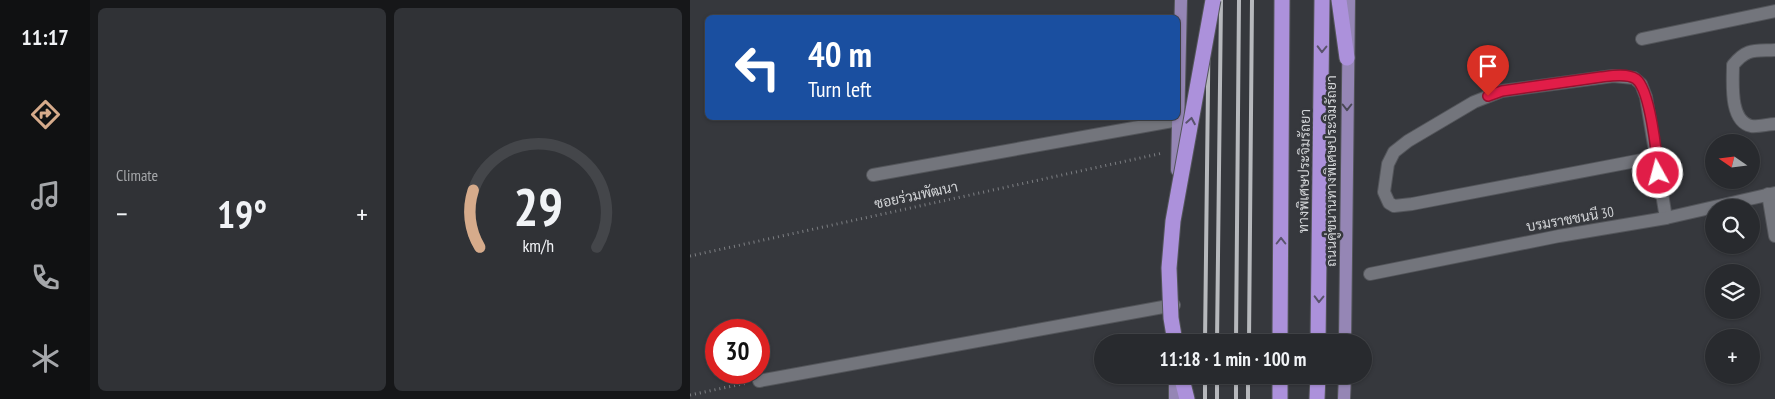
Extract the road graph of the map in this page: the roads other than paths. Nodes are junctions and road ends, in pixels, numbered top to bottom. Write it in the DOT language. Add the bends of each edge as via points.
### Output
graph roads {
  1 [pos="1181,0"];
  2 [pos="1213,0"];
  3 [pos="1282,0"];
  4 [pos="1322,0"];
  5 [pos="1339,0"];
  6 [pos="1349,0"];
  7 [pos="1775,11"];
  8 [pos="1642,39"];
  9 [pos="1180,40"];
  10 [pos="1775,50"];
  11 [pos="1347,58"];
  12 [pos="1178,120"];
  13 [pos="1775,124"];
  14 [pos="1657,157"];
  15 [pos="873,175"];
  16 [pos="1771,194"];
  17 [pos="1666,218"];
  18 [pos="1775,236"];
  19 [pos="1370,274"];
  20 [pos="1174,305"];
  21 [pos="1174,334"];
  22 [pos="1175,334"];
  23 [pos="1280,334"];
  24 [pos="1318,334"];
  25 [pos="1345,334"];
  26 [pos="770,378"];
  27 [pos="1175,384"];
  28 [pos="1183,384"];
  29 [pos="1280,384"];
  30 [pos="1318,384"];
  31 [pos="1344,384"];
  32 [pos="1175,399"];
  33 [pos="1187,399"];
  34 [pos="1280,399"];
  35 [pos="1318,399"];
  36 [pos="1344,399"];
  1 -- 9 [label="main road"];
  21 -- 2 [label="highway, one-way, bridge" via="1169,268 1173,220"];
  23 -- 3 [label="highway, ทางพิเศษประจิมรัถยา, one-way"];
  4 -- 24 [label="highway, ทางพิเศษประจิมรัถยา, one-way"];
  5 -- 11 [label="highway"];
  6 -- 11 [label="main road, ถนนคู่ขนานทางพิเศษประจิมรัถยา"];
  7 -- 8 [label="street"];
  10 -- 13 [label="street" via="1742,54 1733,65 1734,107 1739,118 1750,126"];
  11 -- 25 [label="main road, ถนนคู่ขนานทางพิเศษประจิมรัถยา, one-way"];
  12 -- 15 [label="street"];
  12 -- 20 [label="main road"];
  14 -- 14 [label="street" via="1641,84 1634,78 1605,77 1502,91 1474,102 1394,152 1388,164 1384,192 1394,206 1412,204"];
  14 -- 17 [label="street"];
  16 -- 17 [label="street, บรมราชชนนี 30"];
  16 -- 18 [label="street"];
  17 -- 19 [label="street, บรมราชชนนี 30"];
  20 -- 22 [label="main road"];
  20 -- 26 [label="street"];
  27 -- 32 [label="main road"];
  28 -- 33 [label="highway"];
  29 -- 34 [label="highway"];
  30 -- 35 [label="highway"];
  31 -- 36 [label="main road"];
}
